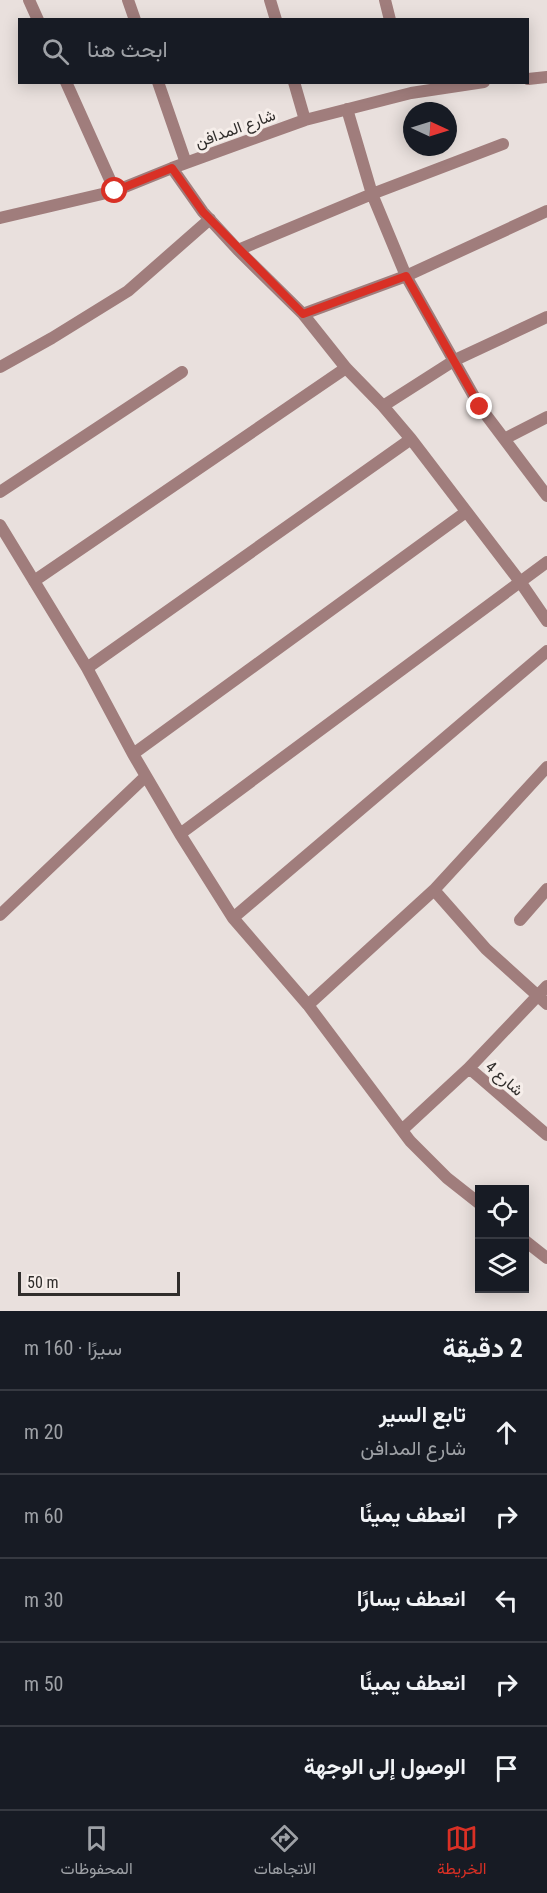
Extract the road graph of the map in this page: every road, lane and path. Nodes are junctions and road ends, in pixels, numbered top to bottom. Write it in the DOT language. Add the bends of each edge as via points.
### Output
graph roads {
  1 [pos="29,0"];
  2 [pos="128,0"];
  3 [pos="270,0"];
  4 [pos="385,0"];
  5 [pos="37,18"];
  6 [pos="134,18"];
  7 [pos="275,18"];
  8 [pos="390,18"];
  9 [pos="547,77"];
  10 [pos="529,79"];
  11 [pos="67,84"];
  12 [pos="159,84"];
  13 [pos="295,84"];
  14 [pos="459,84"];
  15 [pos="410,88"];
  16 [pos="347,108"];
  17 [pos="305,120"];
  18 [pos="503,144"];
  19 [pos="186,163"];
  20 [pos="172,168"];
  21 [pos="115,191"];
  22 [pos="372,194"];
  23 [pos="547,211"];
  24 [pos="0,218"];
  25 [pos="210,219"];
  26 [pos="238,250"];
  27 [pos="406,276"];
  28 [pos="303,314"];
  29 [pos="547,317"];
  30 [pos="455,360"];
  31 [pos="0,367"];
  32 [pos="346,368"];
  33 [pos="182,372"];
  34 [pos="383,406"];
  35 [pos="547,417"];
  36 [pos="411,439"];
  37 [pos="504,439"];
  38 [pos="0,492"];
  39 [pos="547,496"];
  40 [pos="466,512"];
  41 [pos="0,525"];
  42 [pos="547,562"];
  43 [pos="34,581"];
  44 [pos="521,583"];
  45 [pos="547,621"];
  46 [pos="547,651"];
  47 [pos="87,668"];
  48 [pos="133,754"];
  49 [pos="547,767"];
  50 [pos="146,776"];
  51 [pos="180,834"];
  52 [pos="547,889"];
  53 [pos="434,890"];
  54 [pos="0,915"];
  55 [pos="233,918"];
  56 [pos="520,920"];
  57 [pos="547,986"];
  58 [pos="542,1000"];
  59 [pos="308,1005"];
  60 [pos="469,1068"];
  61 [pos="402,1130"];
  62 [pos="547,1136"];
  63 [pos="475,1200"];
  64 [pos="529,1243"];
  65 [pos="547,1258"];
  1 -- 5 [label="street"];
  2 -- 6 [label="street"];
  3 -- 7 [label="street"];
  4 -- 8 [label="street"];
  9 -- 10 [label="street"];
  11 -- 21 [label="street"];
  12 -- 19 [label="street"];
  13 -- 17 [label="street"];
  14 -- 15 [label="street, شارع المدافن"];
  15 -- 16 [label="street, شارع المدافن"];
  16 -- 17 [label="street, شارع المدافن"];
  16 -- 22 [label="street"];
  17 -- 19 [label="street, شارع المدافن"];
  18 -- 22 [label="street"];
  19 -- 20 [label="street, شارع المدافن"];
  20 -- 21 [label="street, شارع المدافن"];
  20 -- 25 [label="street"];
  21 -- 24 [label="street, شارع المدافن"];
  22 -- 26 [label="street"];
  22 -- 27 [label="street"];
  23 -- 27 [label="street"];
  25 -- 26 [label="street"];
  25 -- 31 [label="street" via="128,291"];
  26 -- 28 [label="street"];
  27 -- 28 [label="street"];
  27 -- 30 [label="street"];
  28 -- 32 [label="street"];
  29 -- 30 [label="street"];
  30 -- 34 [label="street"];
  30 -- 37 [label="street" via="480,407"];
  32 -- 34 [label="street"];
  32 -- 43 [label="street"];
  33 -- 38 [label="street"];
  34 -- 36 [label="street"];
  35 -- 37 [label="street"];
  36 -- 40 [label="street"];
  36 -- 47 [label="street"];
  37 -- 39 [label="street"];
  40 -- 44 [label="street"];
  40 -- 48 [label="street"];
  41 -- 43 [label="street"];
  42 -- 44 [label="street"];
  43 -- 47 [label="street"];
  44 -- 45 [label="street"];
  44 -- 51 [label="street"];
  46 -- 55 [label="street"];
  47 -- 48 [label="street"];
  48 -- 50 [label="street"];
  49 -- 53 [label="street"];
  50 -- 51 [label="street"];
  50 -- 54 [label="street"];
  51 -- 55 [label="street"];
  52 -- 56 [label="street"];
  53 -- 58 [label="street" via="486,949"];
  53 -- 59 [label="street"];
  55 -- 59 [label="street"];
  57 -- 58 [label="street"];
  58 -- 60 [label="street"];
  59 -- 61 [label="street"];
  60 -- 61 [label="street"];
  60 -- 62 [label="street, شارع 4"];
  61 -- 63 [label="street" via="447,1178"];
  64 -- 65 [label="street"];
}
